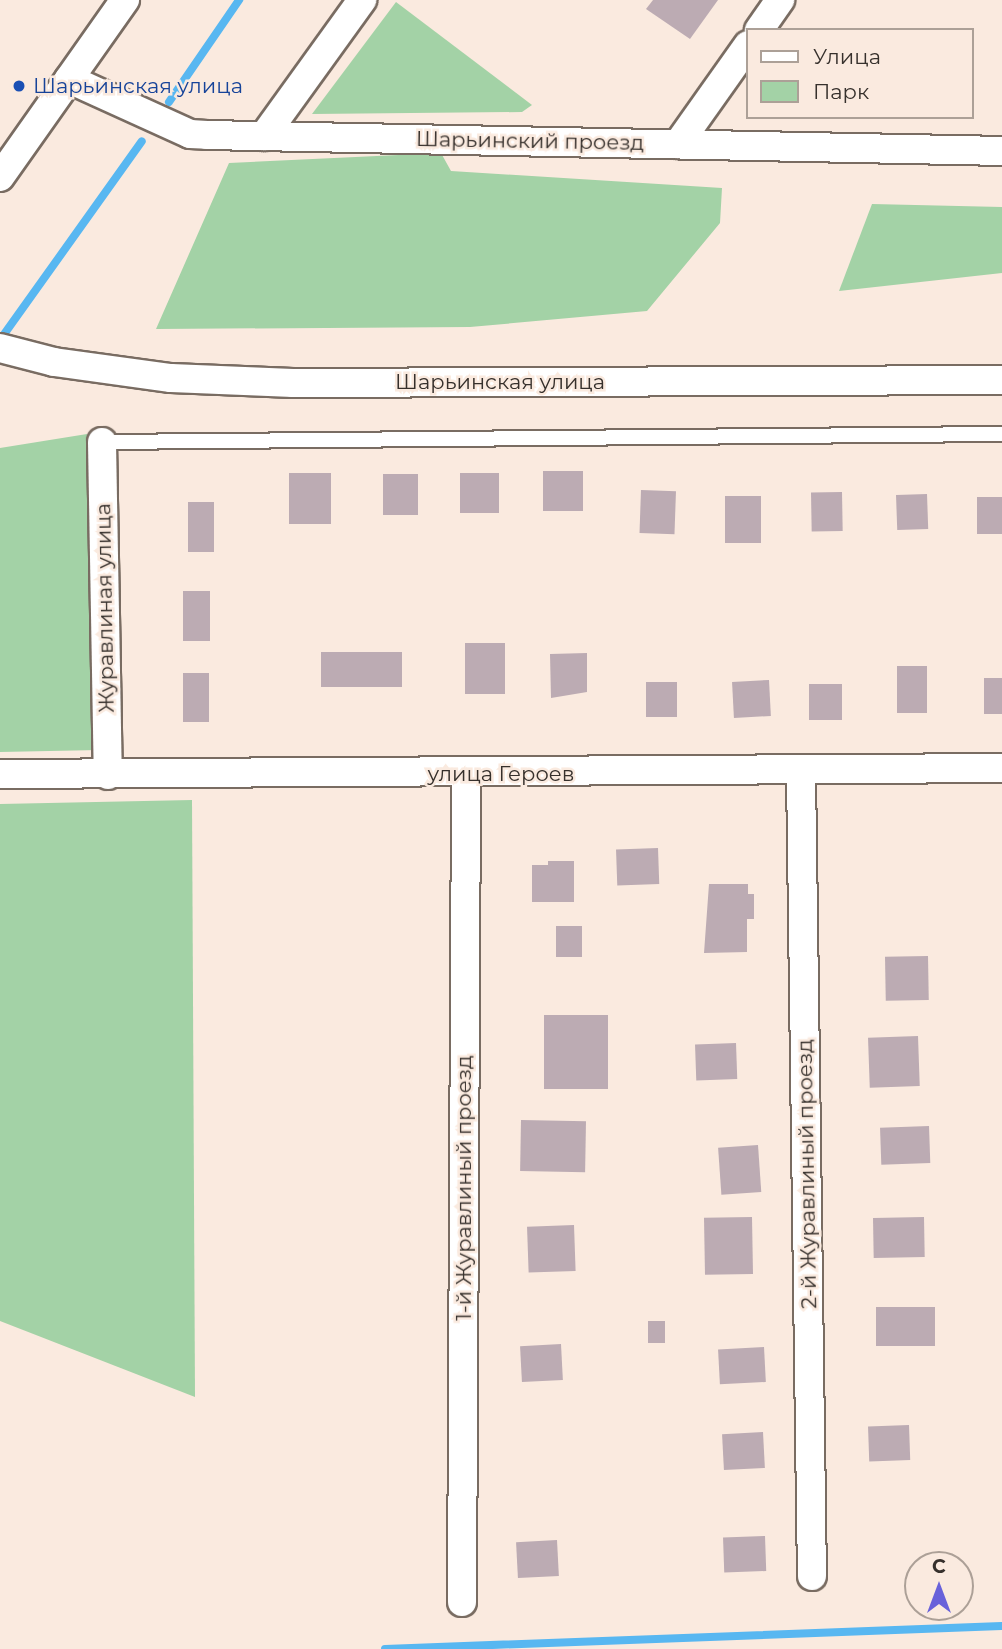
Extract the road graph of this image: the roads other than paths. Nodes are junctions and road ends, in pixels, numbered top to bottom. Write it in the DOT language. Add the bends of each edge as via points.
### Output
graph roads {
  1 [pos="125,0"];
  2 [pos="362,0"];
  3 [pos="780,0"];
  4 [pos="760,28"];
  5 [pos="746,48"];
  6 [pos="69,79"];
  7 [pos="264,136"];
  8 [pos="678,144"];
  9 [pos="1002,151"];
  10 [pos="5,162"];
  11 [pos="4,350"];
  12 [pos="1002,380"];
  13 [pos="1002,434"];
  14 [pos="102,442"];
  15 [pos="1002,768"];
  16 [pos="801,772"];
  17 [pos="0,774"];
  18 [pos="466,774"];
  19 [pos="108,775"];
  20 [pos="812,1576"];
  21 [pos="461,1602"];
  1 -- 6 [label="street"];
  2 -- 7 [label="street"];
  3 -- 4 [label="street"];
  5 -- 8 [label="street"];
  6 -- 7 [label="street, Шарьинский проезд" via="190,134"];
  6 -- 10 [label="street"];
  7 -- 8 [label="street, Шарьинский проезд"];
  8 -- 9 [label="street, Шарьинский проезд"];
  11 -- 12 [label="street, Шарьинская улица" via="54,362 171,378 293,383"];
  13 -- 14 [label="lane"];
  14 -- 19 [label="street, Журавлиная улица"];
  15 -- 16 [label="street, улица Героев"];
  16 -- 18 [label="street, улица Героев"];
  16 -- 20 [label="street, 2-й Журавлиный проезд"];
  17 -- 19 [label="street, улица Героев"];
  18 -- 19 [label="street, улица Героев"];
  18 -- 21 [label="street, 1-й Журавлиный проезд"];
}
